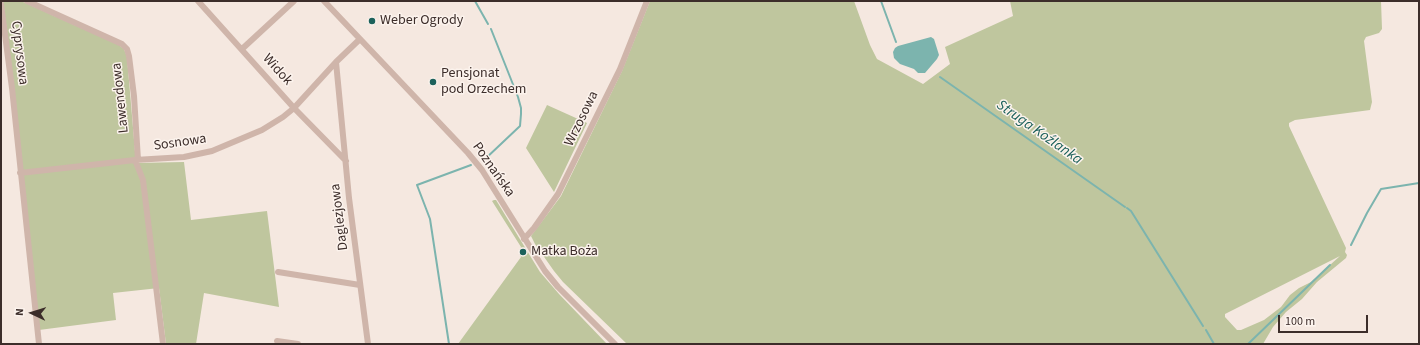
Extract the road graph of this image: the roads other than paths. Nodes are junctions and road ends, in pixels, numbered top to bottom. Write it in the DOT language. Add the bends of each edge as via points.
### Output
graph roads {
  1 [pos="27,1"];
  2 [pos="198,1"];
  3 [pos="294,1"];
  4 [pos="324,1"];
  5 [pos="647,1"];
  6 [pos="1,4"];
  7 [pos="360,39"];
  8 [pos="242,49"];
  9 [pos="336,62"];
  10 [pos="294,108"];
  11 [pos="136,160"];
  12 [pos="346,161"];
  13 [pos="20,173"];
  14 [pos="524,239"];
  15 [pos="278,272"];
  16 [pos="360,285"];
  17 [pos="277,341"];
  18 [pos="39,344"];
  19 [pos="163,344"];
  20 [pos="298,344"];
  21 [pos="368,344"];
  22 [pos="615,344"];
  1 -- 11 [label="street, Lawendowa" via="122,44 127,49 134,96"];
  2 -- 8 [label="street, Widok"];
  3 -- 8 [label="street"];
  4 -- 7 [label="street, Poznańska"];
  5 -- 14 [label="street, Wrzosowa" via="620,69 558,194"];
  6 -- 13 [label="street, Cyprysowa"];
  7 -- 9 [label="street, Sosnowa"];
  7 -- 14 [label="street, Poznańska" via="482,170"];
  8 -- 10 [label="street, Widok"];
  9 -- 10 [label="street, Sosnowa"];
  9 -- 12 [label="street, Daglezjowa"];
  10 -- 11 [label="street, Sosnowa" via="262,130 212,151 184,157"];
  10 -- 12 [label="street"];
  11 -- 13 [label="street, Sosnowa"];
  11 -- 19 [label="street, Lawendowa" via="143,180"];
  12 -- 16 [label="street, Daglezjowa"];
  13 -- 18 [label="street, Cyprysowa"];
  14 -- 22 [label="street, Poznańska" via="551,280"];
  15 -- 16 [label="street"];
  16 -- 21 [label="street, Daglezjowa"];
  17 -- 20 [label="street"];
}
